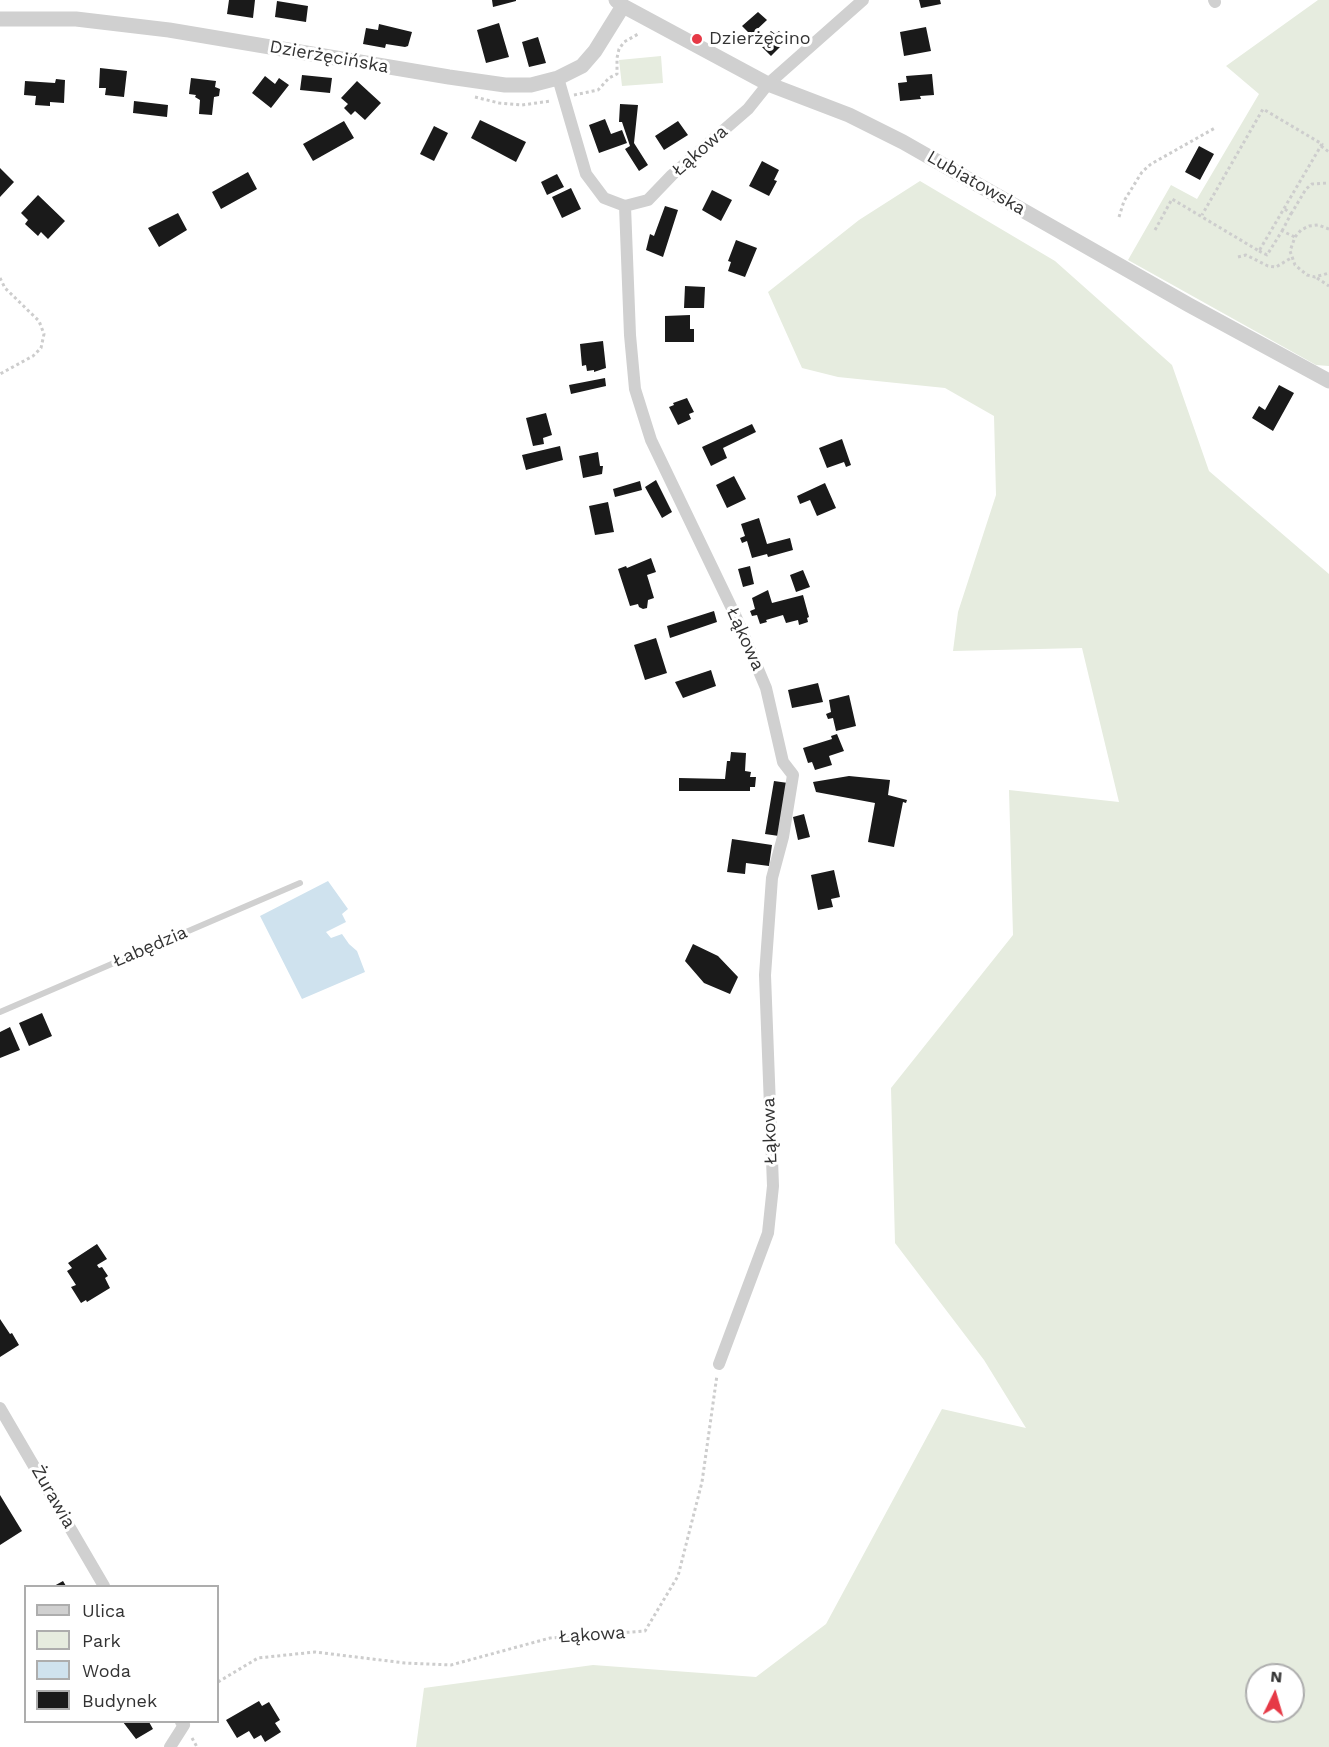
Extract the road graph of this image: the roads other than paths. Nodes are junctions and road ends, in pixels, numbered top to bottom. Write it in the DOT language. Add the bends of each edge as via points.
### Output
graph roads {
  1 [pos="863,0"];
  2 [pos="620,3"];
  3 [pos="0,19"];
  4 [pos="558,78"];
  5 [pos="768,84"];
  6 [pos="625,206"];
  7 [pos="1329,381"];
  8 [pos="300,883"];
  9 [pos="0,1012"];
  10 [pos="719,1364"];
  11 [pos="0,1408"];
  12 [pos="103,1585"];
  13 [pos="182,1724"];
  14 [pos="170,1747"];
  1 -- 5 [label="street, Łąkowa"];
  2 -- 4 [label="street, Dzierżęcińska" via="595,51 582,66"];
  2 -- 5 [label="street, Lubiatowska"];
  3 -- 4 [label="street, Dzierżęcińska" via="76,19 170,30 505,85 531,85"];
  4 -- 6 [label="street" via="586,174 604,198"];
  5 -- 6 [label="street, Łąkowa" via="747,109 648,200"];
  5 -- 7 [label="street, Lubiatowska" via="903,142"];
  6 -- 10 [label="street, Łąkowa" via="635,389 651,440 766,688 783,762 793,775 772,878 765,975 773,1186 768,1233"];
  8 -- 9 [label="lane, Łabędzia"];
  11 -- 12 [label="street, Żurawia"];
  13 -- 14 [label="street"];
}
